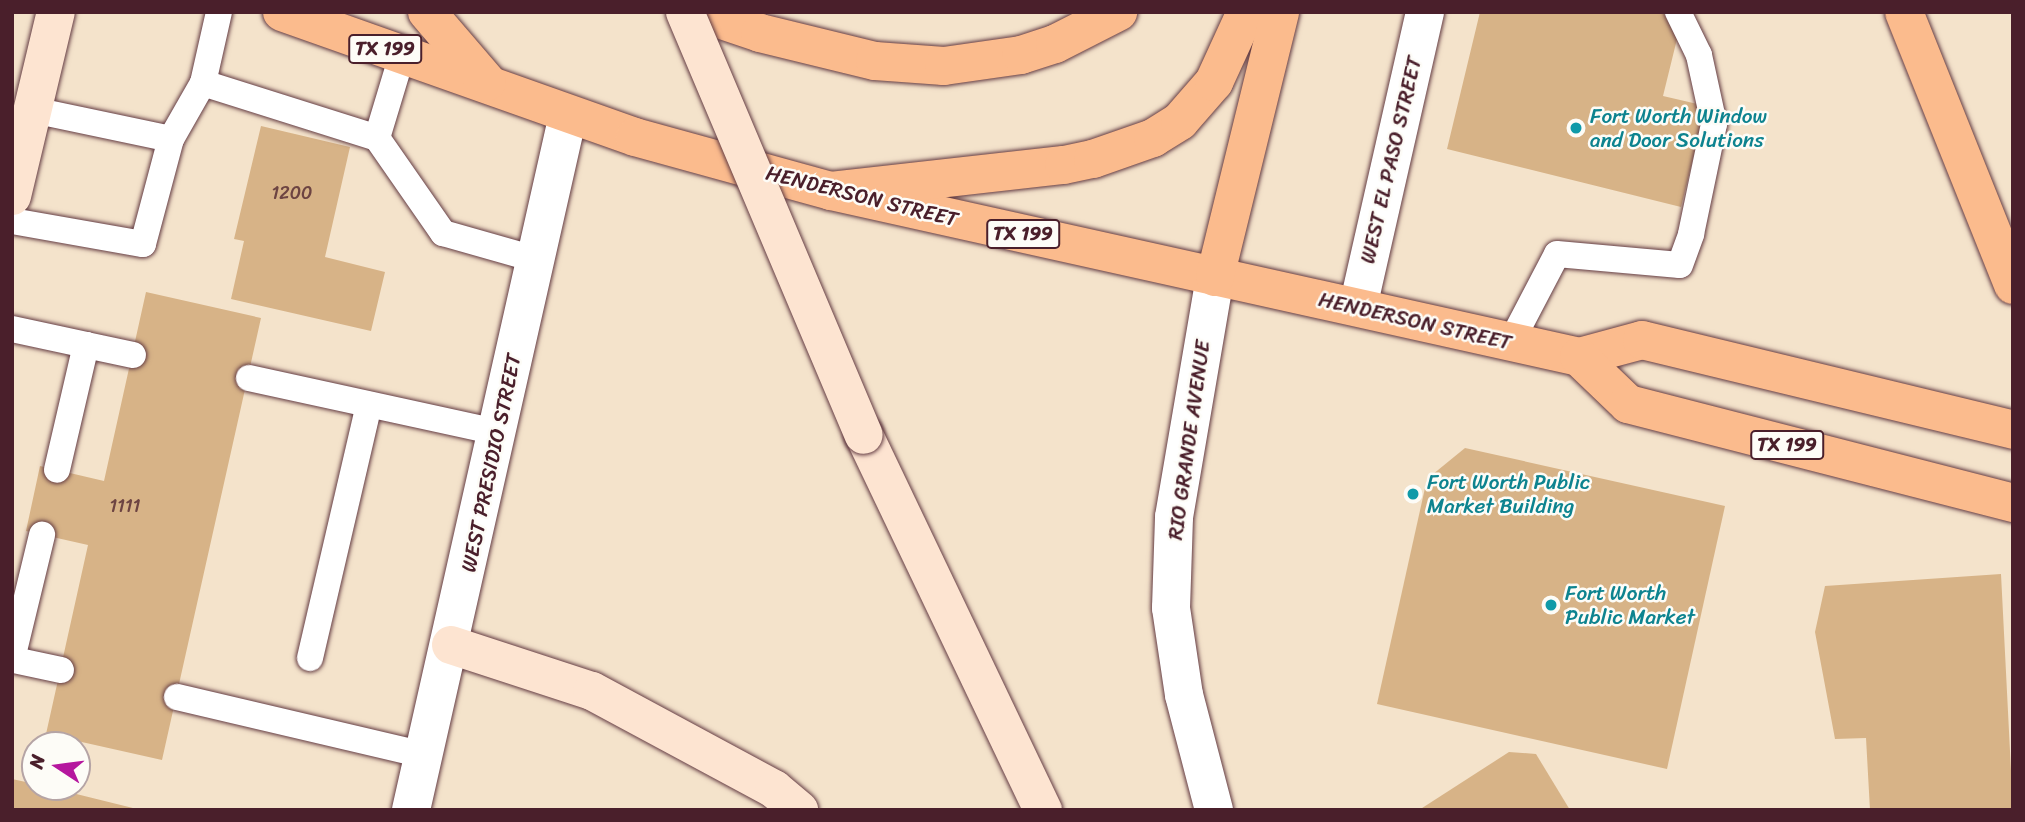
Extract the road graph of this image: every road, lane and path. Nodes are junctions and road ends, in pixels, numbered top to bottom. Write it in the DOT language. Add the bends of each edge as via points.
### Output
graph roads {
  1 [pos="57,12"];
  2 [pos="219,12"];
  3 [pos="282,12"];
  4 [pos="427,12"];
  5 [pos="685,12"];
  6 [pos="698,12"];
  7 [pos="1118,12"];
  8 [pos="1247,12"];
  9 [pos="1280,12"];
  10 [pos="1425,12"];
  11 [pos="1678,12"];
  12 [pos="1904,12"];
  13 [pos="402,55"];
  14 [pos="203,83"];
  15 [pos="489,84"];
  16 [pos="33,110"];
  17 [pos="568,115"];
  18 [pos="377,138"];
  19 [pos="172,139"];
  20 [pos="831,191"];
  21 [pos="12,196"];
  22 [pos="12,221"];
  23 [pos="535,259"];
  24 [pos="1214,277"];
  25 [pos="2013,285"];
  26 [pos="1358,307"];
  27 [pos="12,329"];
  28 [pos="1511,342"];
  29 [pos="86,345"];
  30 [pos="133,355"];
  31 [pos="1579,357"];
  32 [pos="249,378"];
  33 [pos="369,405"];
  34 [pos="2013,430"];
  35 [pos="497,432"];
  36 [pos="57,470"];
  37 [pos="2013,503"];
  38 [pos="42,535"];
  39 [pos="451,645"];
  40 [pos="310,658"];
  41 [pos="13,660"];
  42 [pos="61,670"];
  43 [pos="177,697"];
  44 [pos="424,755"];
  45 [pos="411,810"];
  46 [pos="799,810"];
  47 [pos="1043,810"];
  48 [pos="1214,810"];
  1 -- 16 [label="main road"];
  2 -- 14 [label="lane"];
  3 -- 13 [label="main road, HENDERSON STREET / TX 199"];
  4 -- 15 [label="main road"];
  5 -- 47 [label="main road, bridge" via="864,435"];
  6 -- 7 [label="main road" via="760,33 875,61 944,66 1021,55 1055,44"];
  8 -- 20 [label="main road" via="1214,82 1180,121 1153,138 1064,164"];
  9 -- 24 [label="main road"];
  10 -- 26 [label="street, WEST EL PASO STREET"];
  11 -- 28 [label="lane" via="1699,55 1714,124 1680,265 1557,254"];
  12 -- 25 [label="main road"];
  13 -- 15 [label="main road, HENDERSON STREET / TX 199"];
  13 -- 18 [label="lane"];
  14 -- 18 [label="lane"];
  14 -- 19 [label="lane"];
  15 -- 17 [label="main road, HENDERSON STREET / TX 199"];
  16 -- 19 [label="lane"];
  16 -- 21 [label="main road"];
  17 -- 20 [label="main road, HENDERSON STREET / TX 199"];
  17 -- 23 [label="street, WEST PRESIDIO STREET"];
  18 -- 23 [label="lane" via="443,233"];
  19 -- 22 [label="lane" via="143,244"];
  20 -- 24 [label="main road, HENDERSON STREET / TX 199"];
  23 -- 35 [label="street, WEST PRESIDIO STREET"];
  24 -- 26 [label="main road, HENDERSON STREET / TX 199"];
  24 -- 48 [label="street, RIO GRANDE AVENUE" via="1179,483 1171,608 1184,695"];
  26 -- 28 [label="main road, HENDERSON STREET / TX 199"];
  27 -- 29 [label="lane"];
  28 -- 31 [label="main road, HENDERSON STREET / TX 199"];
  29 -- 30 [label="lane"];
  29 -- 36 [label="lane"];
  31 -- 34 [label="main road, HENDERSON STREET / TX 199" via="1642,340"];
  31 -- 37 [label="main road, TX 199" via="1628,404"];
  32 -- 33 [label="lane"];
  33 -- 35 [label="lane"];
  33 -- 40 [label="lane"];
  35 -- 39 [label="street, WEST PRESIDIO STREET"];
  38 -- 41 [label="lane"];
  39 -- 44 [label="street, WEST PRESIDIO STREET"];
  39 -- 46 [label="main road" via="592,691 774,789"];
  41 -- 42 [label="lane"];
  43 -- 44 [label="lane"];
  44 -- 45 [label="street, WEST PRESIDIO STREET"];
}
